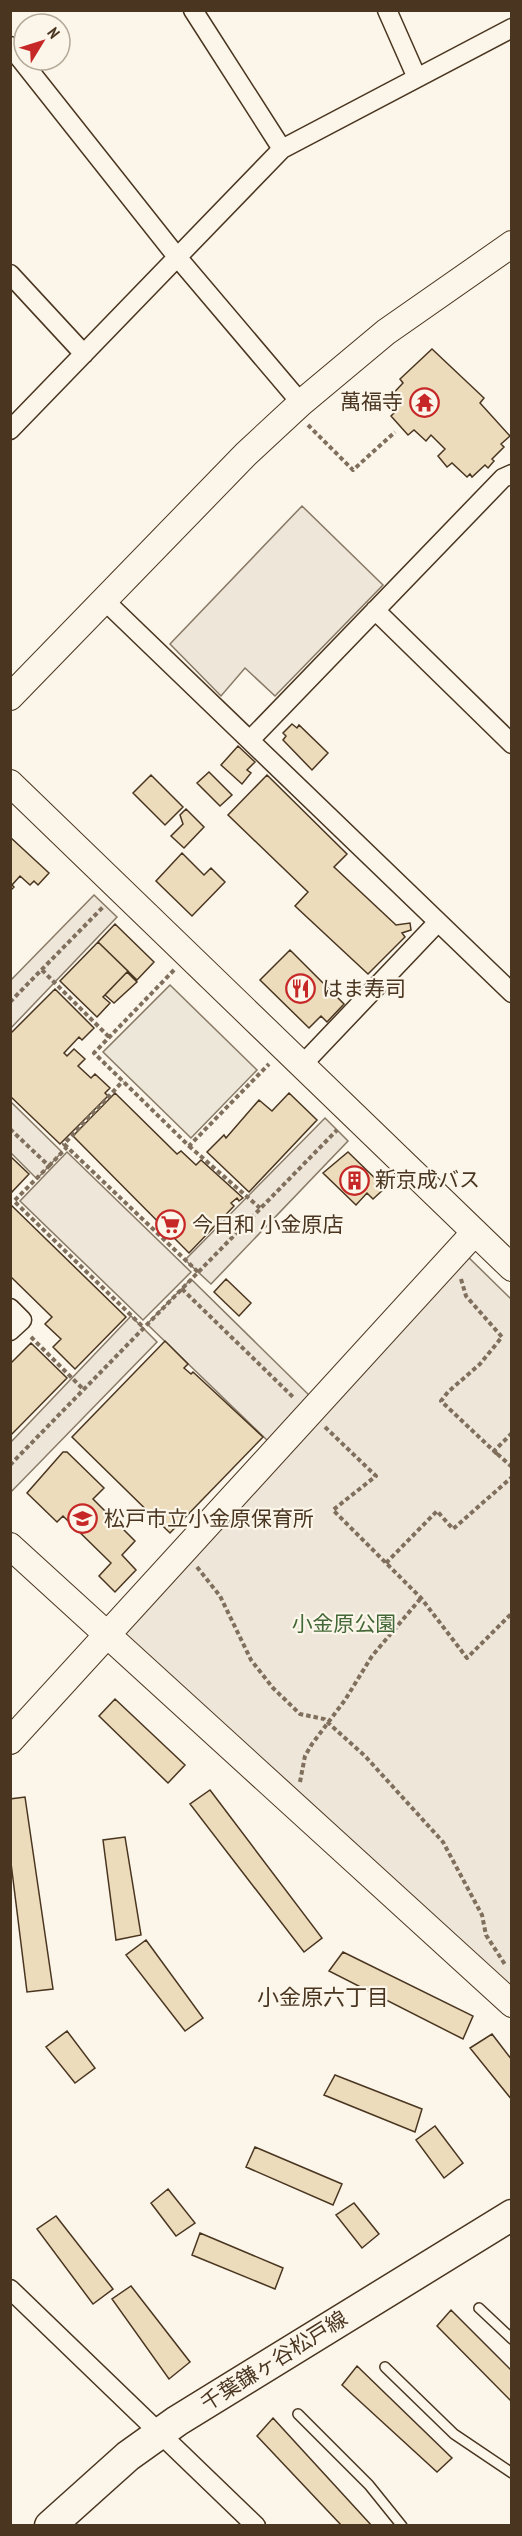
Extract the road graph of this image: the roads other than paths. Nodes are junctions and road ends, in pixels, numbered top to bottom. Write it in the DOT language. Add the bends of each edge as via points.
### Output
graph roads {
  1 [pos="193,10"];
  2 [pos="387,10"];
  3 [pos="512,28"];
  4 [pos="10,46"];
  5 [pos="417,78"];
  6 [pos="282,149"];
  7 [pos="512,244"];
  8 [pos="178,258"];
  9 [pos="10,274"];
  10 [pos="84,354"];
  11 [pos="304,413"];
  12 [pos="10,430"];
  13 [pos="509,480"];
  14 [pos="104,600"];
  15 [pos="375,610"];
  16 [pos="10,697"];
  17 [pos="250,740"];
  18 [pos="512,744"];
  19 [pos="10,783"];
  20 [pos="438,922"];
  21 [pos="512,993"];
  22 [pos="294,1056"];
  23 [pos="475,1232"];
  24 [pos="512,1268"];
  25 [pos="10,1546"];
  26 [pos="107,1635"];
  27 [pos="10,1741"];
  28 [pos="510,1992"];
  29 [pos="512,2216"];
  30 [pos="10,2289"];
  31 [pos="479,2308"];
  32 [pos="512,2339"];
  33 [pos="385,2367"];
  34 [pos="298,2414"];
  35 [pos="159,2433"];
  36 [pos="512,2473"];
  37 [pos="50,2526"];
  38 [pos="256,2526"];
  39 [pos="402,2526"];
  1 -- 6 [label="street"];
  2 -- 5 [label="street"];
  3 -- 5 [label="street"];
  4 -- 8 [label="street"];
  5 -- 6 [label="street"];
  6 -- 8 [label="street"];
  7 -- 11 [label="street" via="386,332"];
  8 -- 10 [label="street"];
  8 -- 11 [label="street"];
  9 -- 10 [label="street"];
  10 -- 12 [label="street"];
  11 -- 14 [label="street" via="246,454"];
  13 -- 15 [label="street"];
  14 -- 16 [label="street"];
  14 -- 17 [label="street"];
  15 -- 17 [label="street"];
  15 -- 18 [label="street"];
  17 -- 20 [label="street"];
  19 -- 22 [label="street"];
  20 -- 21 [label="street"];
  20 -- 22 [label="street"];
  22 -- 23 [label="street"];
  23 -- 24 [label="street"];
  23 -- 26 [label="street"];
  25 -- 26 [label="street"];
  26 -- 27 [label="street"];
  26 -- 28 [label="street" via="289,1801"];
  29 -- 35 [label="main road, 千葉鎌ヶ谷松戸線"];
  30 -- 35 [label="street"];
  31 -- 32 [label="lane"];
  33 -- 36 [label="lane" via="454,2434"];
  34 -- 39 [label="lane" via="369,2485"];
  35 -- 37 [label="main road, 千葉鎌ヶ谷松戸線"];
  35 -- 38 [label="street"];
}
